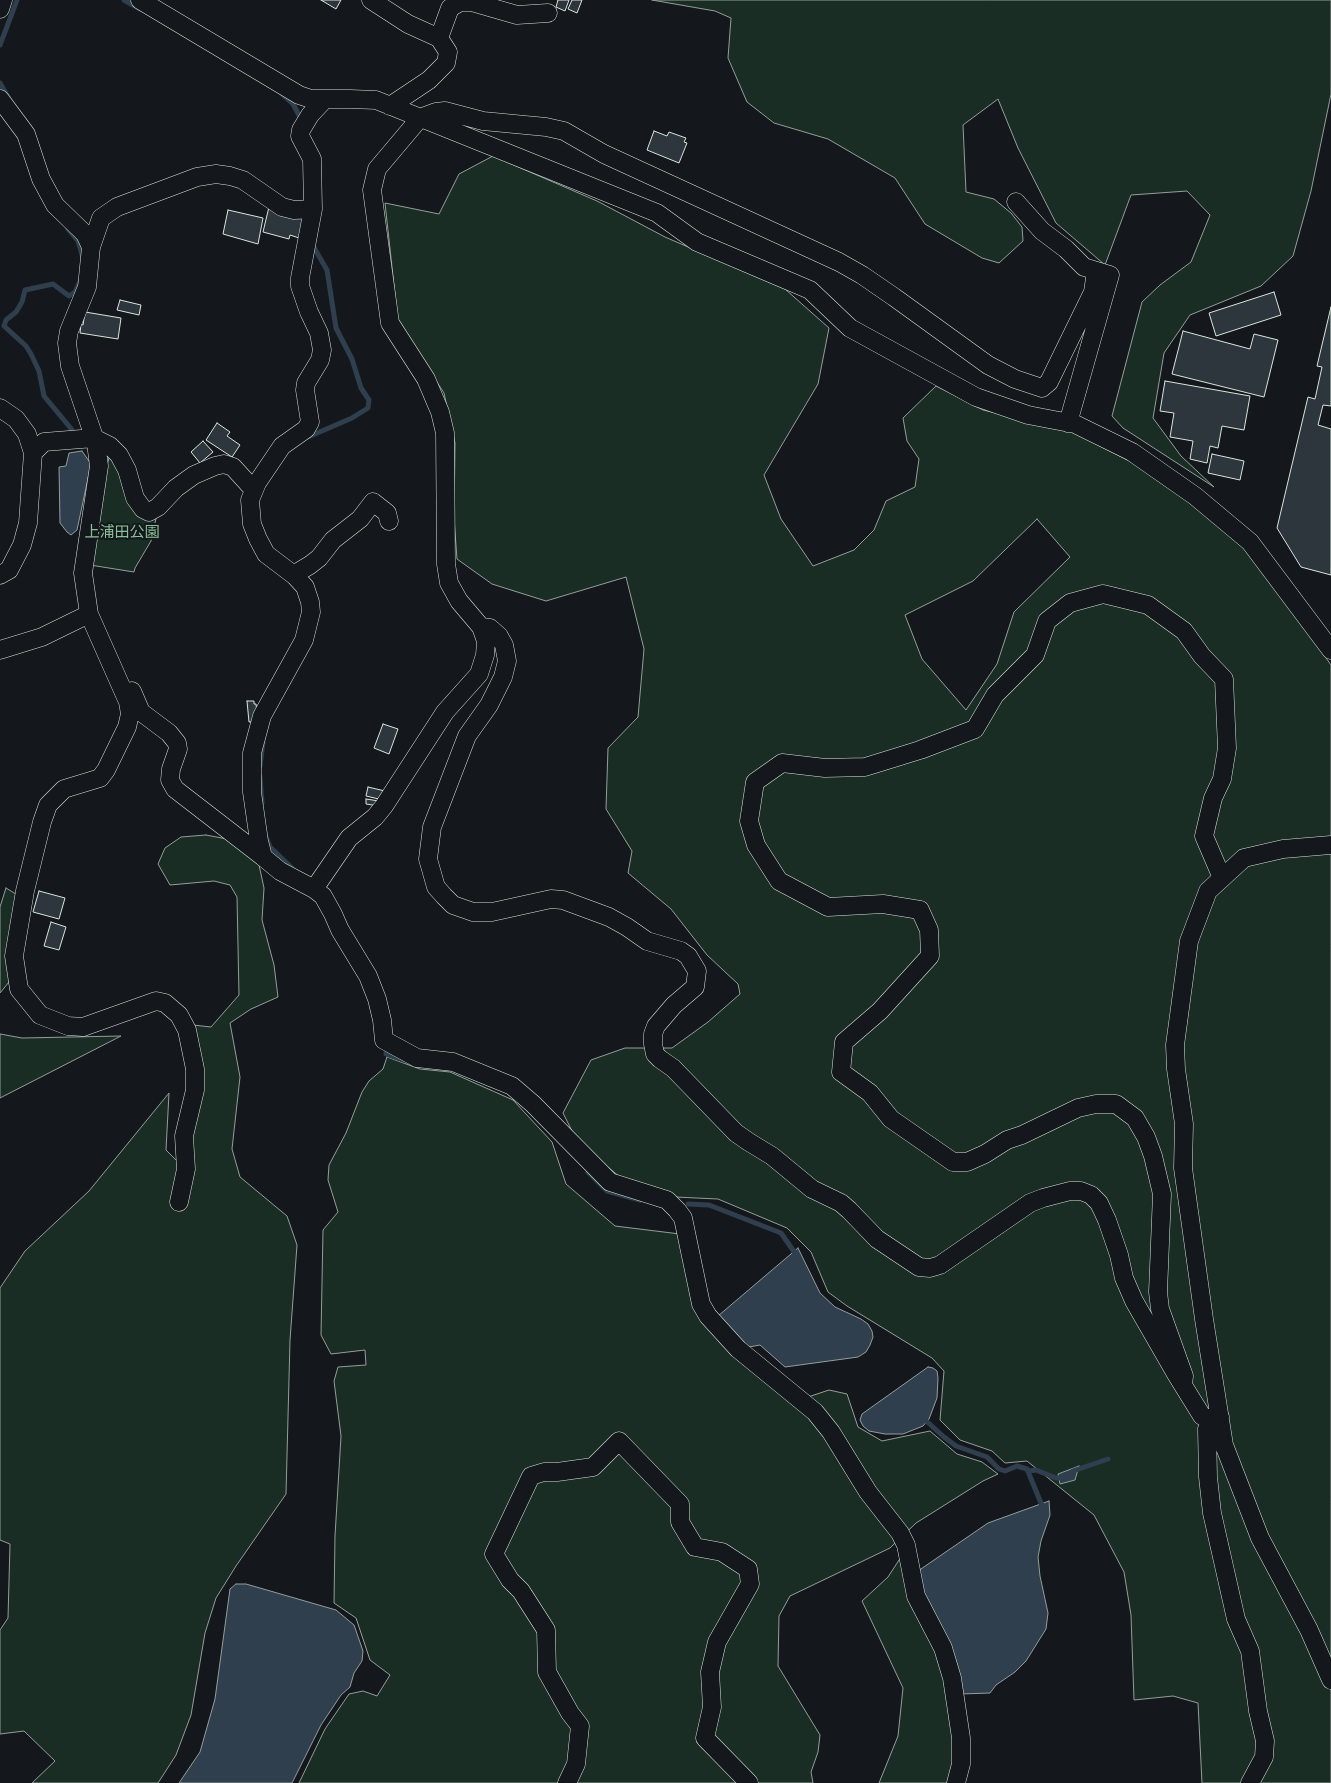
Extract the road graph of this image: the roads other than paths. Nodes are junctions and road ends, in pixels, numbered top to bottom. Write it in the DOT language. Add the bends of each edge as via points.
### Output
graph roads {
  1 [pos="4,0"];
  2 [pos="140,0"];
  3 [pos="371,0"];
  4 [pos="0,9"];
  5 [pos="548,13"];
  6 [pos="439,38"];
  7 [pos="0,99"];
  8 [pos="324,100"];
  9 [pos="390,106"];
  10 [pos="420,118"];
  11 [pos="1016,202"];
  12 [pos="313,209"];
  13 [pos="91,247"];
  14 [pos="1096,271"];
  15 [pos="0,408"];
  16 [pos="1068,423"];
  17 [pos="94,438"];
  18 [pos="33,452"];
  19 [pos="253,490"];
  20 [pos="389,521"];
  21 [pos="297,574"];
  22 [pos="0,575"];
  23 [pos="89,614"];
  24 [pos="481,626"];
  25 [pos="0,650"];
  26 [pos="1331,650"];
  27 [pos="114,671"];
  28 [pos="1331,844"];
  29 [pos="263,857"];
  30 [pos="1222,878"];
  31 [pos="317,885"];
  32 [pos="179,1202"];
  33 [pos="1182,1385"];
  34 [pos="1215,1418"];
  35 [pos="1331,1680"];
  36 [pos="567,1783"];
  37 [pos="749,1783"];
  38 [pos="956,1783"];
  39 [pos="1250,1783"];
  1 -- 4 [label="street"];
  2 -- 8 [label="street" via="299,95"];
  3 -- 6 [label="street" via="408,24"];
  5 -- 6 [label="street" via="517,15 472,2 460,2 450,8"];
  6 -- 9 [label="street" via="448,52 446,63 429,80"];
  7 -- 13 [label="street" via="26,134 41,179 55,205 85,234"];
  8 -- 9 [label="street" via="376,100"];
  8 -- 12 [label="street" via="303,126 300,136 312,159"];
  9 -- 10 [label="street"];
  10 -- 14 [label="street" via="445,111 483,121 546,126 564,131 604,154 839,262 988,365 1042,388 1049,382 1093,292"];
  10 -- 16 [label="street" via="657,213 697,242 810,290 850,328 976,396 1028,415"];
  10 -- 24 [label="street" via="377,169 372,190 390,323 426,379 445,434 449,583"];
  11 -- 14 [label="street" via="1042,231 1084,267"];
  12 -- 13 [label="street" via="282,207 244,180 206,175 117,207 101,218"];
  12 -- 19 [label="street" via="300,278 322,350 320,360 306,383 310,422 306,429 282,446"];
  13 -- 17 [label="street" via="87,287 67,343 70,366"];
  14 -- 16 [label="street" via="1110,275"];
  15 -- 18 [label="street" via="16,419 28,434"];
  16 -- 26 [label="street" via="1132,452 1195,496 1250,542"];
  17 -- 18 [label="street" via="44,442"];
  17 -- 19 [label="street" via="110,446 119,456 128,470 135,498 150,512 188,479 224,464 233,467"];
  17 -- 23 [label="street" via="100,466 83,573"];
  18 -- 22 [label="street" via="28,524 9,570"];
  19 -- 21 [label="street" via="250,510 258,539 266,554"];
  20 -- 21 [label="street" via="387,513 374,502 333,540 319,558"];
  21 -- 29 [label="street" via="308,594 310,623 262,716 252,753 252,792"];
  23 -- 25 [label="street" via="42,637"];
  23 -- 27 [label="street"];
  24 -- 31 [label="street" via="486,641 480,674 440,719 384,806 349,838"];
  24 -- 33 [label="street" via="490,628 499,636 507,661 490,704 467,736 432,827 428,859 436,887 444,896 453,905 473,912 492,912 551,899 563,900 609,917 647,942 688,956 697,971 694,987 656,1026 653,1034 655,1054 742,1138 772,1156 812,1190 850,1210 877,1239 919,1267 940,1265 1036,1200 1070,1191 1091,1195 1107,1220 1134,1301"];
  27 -- 29 [label="street" via="120,668 141,712 169,732 177,743 170,780 175,789"];
  27 -- 32 [label="street" via="128,702 128,727 100,778 64,789 48,805 25,891 14,956 19,989 40,1015 68,1026 83,1027 156,1001 165,1003 179,1016 187,1030 195,1069 195,1090 184,1136 186,1169"];
  28 -- 30 [label="street" via="1283,849 1244,858"];
  29 -- 31 [label="street" via="280,871"];
  30 -- 33 [label="street" via="1204,836 1213,798 1222,778 1227,748 1224,679 1184,631 1148,605 1103,594 1070,603 1047,622 1035,655 995,696 976,729 865,767 825,768 782,763 755,782 749,821 756,845 779,881 828,907 883,904 920,910 929,930 930,956 880,1011 844,1042 841,1072 870,1093 892,1120 953,1162 967,1162 1078,1108 1116,1104 1134,1118 1154,1156 1162,1194 1158,1292 1160,1309 1184,1376"];
  30 -- 34 [label="street" via="1208,891 1189,941 1175,1045 1184,1124 1183,1168"];
  31 -- 38 [label="street" via="368,976 377,999 384,1040 417,1058 453,1062 512,1086 610,1182 667,1200 683,1218 701,1304 708,1316 738,1348 815,1412 868,1492 900,1533 906,1546 916,1596 943,1648 952,1678 961,1738 961,1764"];
  33 -- 34 [label="street" via="1202,1416"];
  34 -- 35 [label="street" via="1260,1538 1309,1630"];
  34 -- 39 [label="street" via="1207,1429 1212,1513 1236,1619 1250,1651 1266,1741 1264,1757"];
  36 -- 37 [label="street" via="576,1764 580,1726 547,1672 546,1630 494,1554 531,1476 593,1466 619,1441 680,1504 680,1522 695,1548 722,1552 748,1570 750,1584 716,1642 710,1672 712,1707 706,1738"];
}
